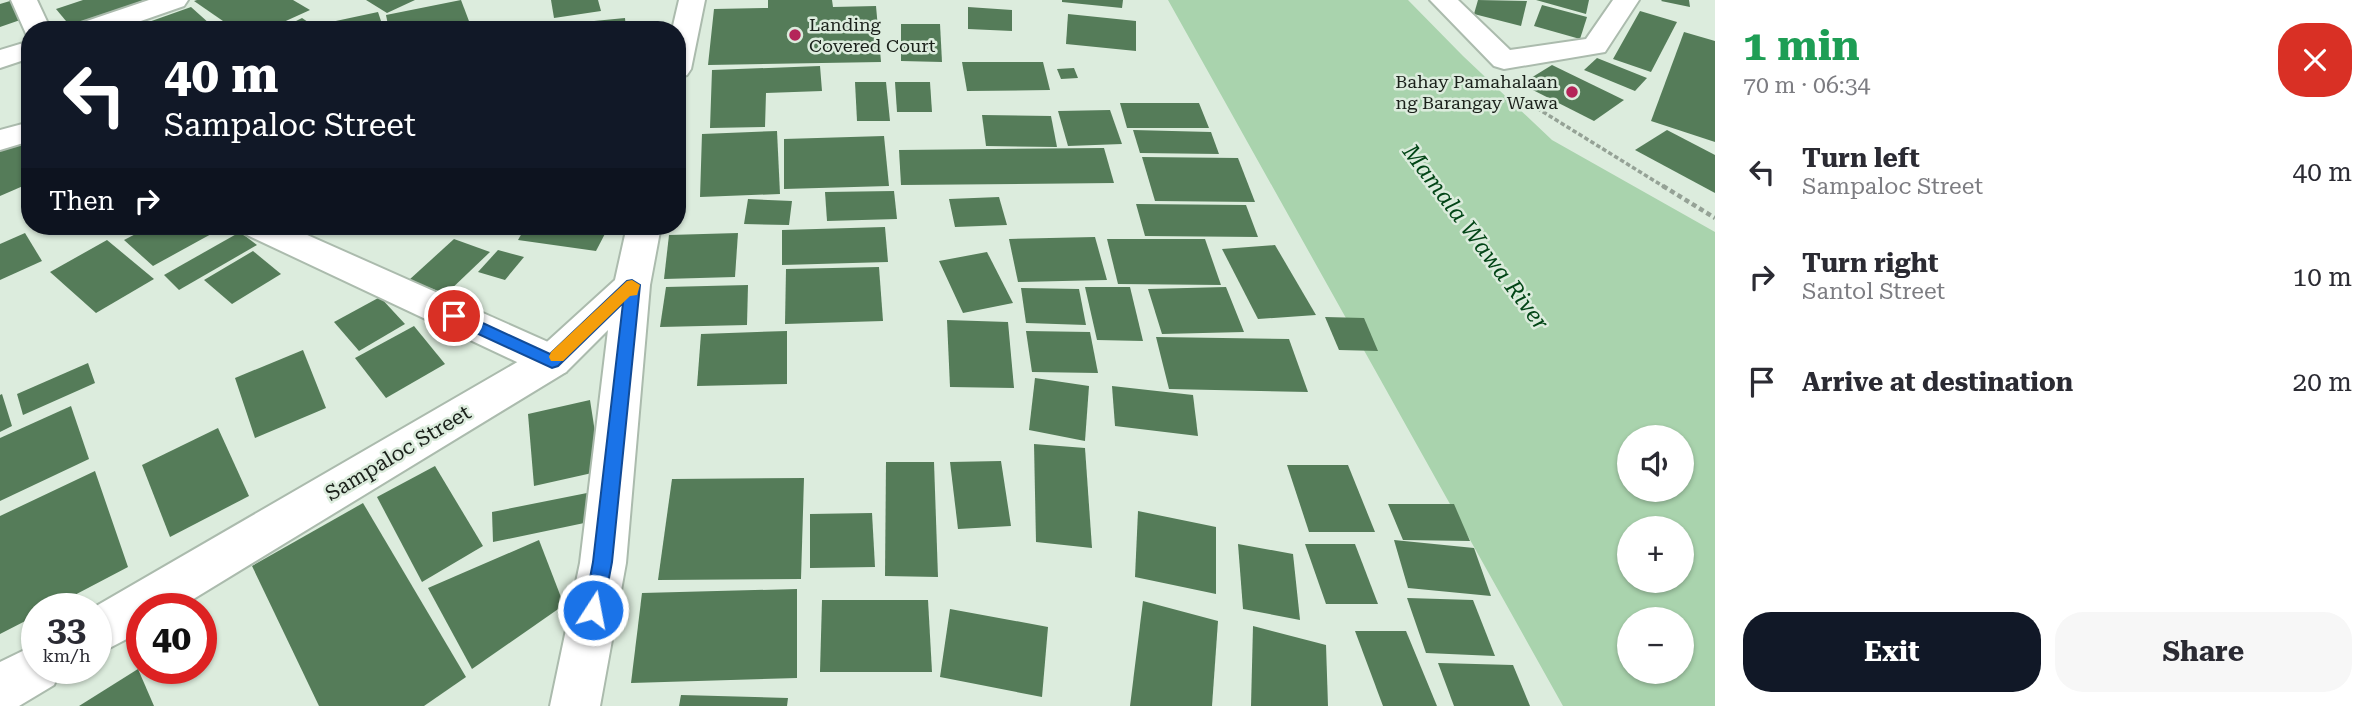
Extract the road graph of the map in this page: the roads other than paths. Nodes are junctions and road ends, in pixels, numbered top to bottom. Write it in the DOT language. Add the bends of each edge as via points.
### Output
graph roads {
  1 [pos="24,0"];
  2 [pos="175,0"];
  3 [pos="692,0"];
  4 [pos="1443,0"];
  5 [pos="1626,0"];
  6 [pos="33,21"];
  7 [pos="114,21"];
  8 [pos="686,28"];
  9 [pos="21,52"];
  10 [pos="0,59"];
  11 [pos="21,134"];
  12 [pos="0,140"];
  13 [pos="277,235"];
  14 [pos="643,235"];
  15 [pos="632,285"];
  16 [pos="552,361"];
  17 [pos="112,622"];
  18 [pos="21,677"];
  19 [pos="0,689"];
  20 [pos="575,706"];
  1 -- 6 [label="street"];
  2 -- 7 [label="street"];
  3 -- 8 [label="street"];
  4 -- 5 [label="street" via="1504,60 1595,46"];
  9 -- 10 [label="street"];
  11 -- 12 [label="street"];
  13 -- 16 [label="street"];
  14 -- 15 [label="street"];
  15 -- 16 [label="street, Sampaloc Street"];
  15 -- 20 [label="street" via="603,562"];
  16 -- 17 [label="street, Sampaloc Street"];
  18 -- 19 [label="street"];
}
